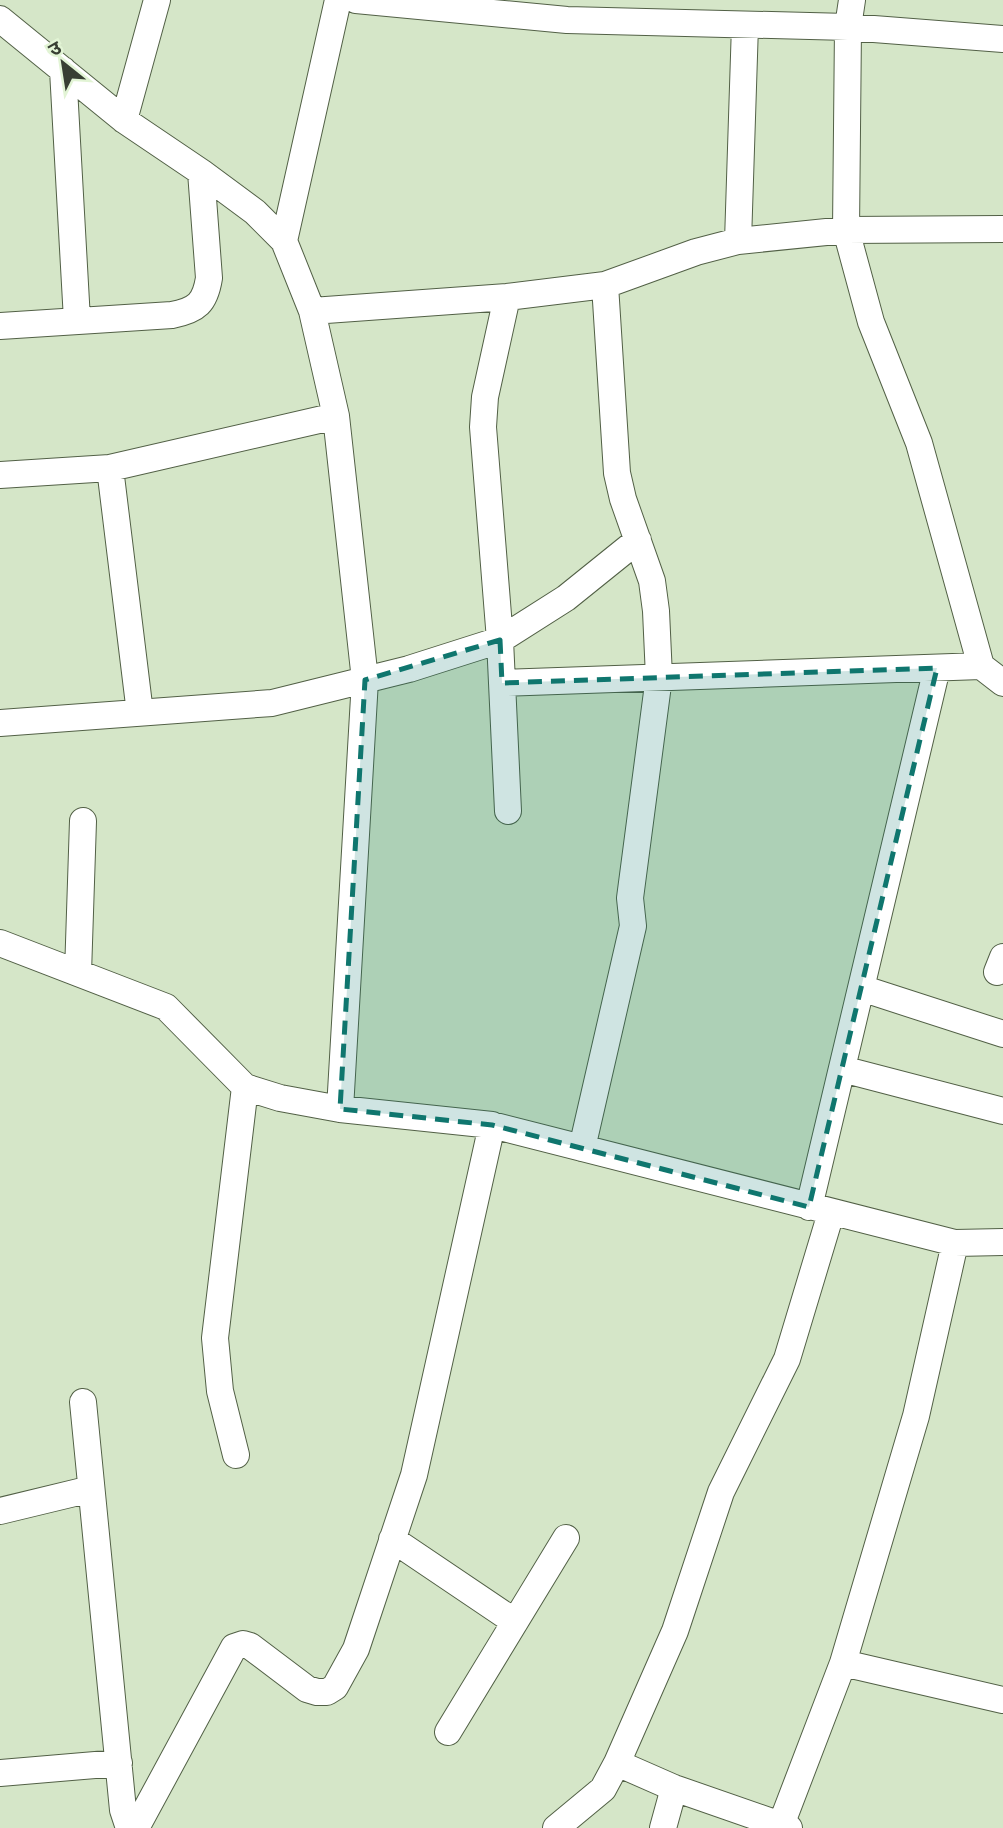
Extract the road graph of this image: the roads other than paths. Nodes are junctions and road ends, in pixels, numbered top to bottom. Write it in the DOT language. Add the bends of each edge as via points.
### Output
graph roads {
  1 [pos="157,0"];
  2 [pos="338,0"];
  3 [pos="356,0"];
  4 [pos="852,0"];
  5 [pos="0,19"];
  6 [pos="745,25"];
  7 [pos="848,27"];
  8 [pos="1003,39"];
  9 [pos="62,69"];
  10 [pos="124,120"];
  11 [pos="201,172"];
  12 [pos="1003,229"];
  13 [pos="846,230"];
  14 [pos="738,241"];
  15 [pos="284,242"];
  16 [pos="605,285"];
  17 [pos="507,297"];
  18 [pos="313,311"];
  19 [pos="77,320"];
  20 [pos="0,326"];
  21 [pos="336,415"];
  22 [pos="110,468"];
  23 [pos="0,475"];
  24 [pos="638,540"];
  25 [pos="500,640"];
  26 [pos="981,666"];
  27 [pos="937,668"];
  28 [pos="659,677"];
  29 [pos="365,680"];
  30 [pos="502,683"];
  31 [pos="1003,683"];
  32 [pos="140,713"];
  33 [pos="0,723"];
  34 [pos="508,811"];
  35 [pos="83,821"];
  36 [pos="0,943"];
  37 [pos="78,973"];
  38 [pos="861,988"];
  39 [pos="1003,1034"];
  40 [pos="842,1069"];
  41 [pos="244,1087"];
  42 [pos="340,1109"];
  43 [pos="1003,1111"];
  44 [pos="492,1125"];
  45 [pos="582,1148"];
  46 [pos="820,1210"];
  47 [pos="1003,1242"];
  48 [pos="955,1243"];
  49 [pos="83,1402"];
  50 [pos="236,1455"];
  51 [pos="91,1489"];
  52 [pos="0,1511"];
  53 [pos="566,1538"];
  54 [pos="392,1539"];
  55 [pos="515,1622"];
  56 [pos="842,1663"];
  57 [pos="1003,1700"];
  58 [pos="449,1732"];
  59 [pos="119,1763"];
  60 [pos="617,1763"];
  61 [pos="0,1773"];
  62 [pos="674,1788"];
  63 [pos="785,1827"];
  64 [pos="129,1828"];
  65 [pos="136,1828"];
  66 [pos="556,1828"];
  67 [pos="663,1828"];
  1 -- 10 [label="street"];
  2 -- 15 [label="street"];
  3 -- 6 [label="street" via="567,20"];
  4 -- 7 [label="street"];
  5 -- 9 [label="street"];
  6 -- 7 [label="street"];
  6 -- 14 [label="street"];
  7 -- 8 [label="street"];
  7 -- 13 [label="street"];
  9 -- 10 [label="street"];
  9 -- 19 [label="street"];
  10 -- 11 [label="street"];
  11 -- 15 [label="street" via="255,212"];
  11 -- 19 [label="street" via="209,278 198,305 172,315"];
  12 -- 13 [label="street"];
  13 -- 14 [label="street"];
  13 -- 26 [label="street" via="871,321 919,443"];
  14 -- 16 [label="street"];
  15 -- 18 [label="street"];
  16 -- 17 [label="street"];
  16 -- 24 [label="street" via="617,473"];
  17 -- 18 [label="street"];
  17 -- 25 [label="street" via="483,427"];
  18 -- 21 [label="street"];
  19 -- 20 [label="street"];
  21 -- 22 [label="street"];
  21 -- 29 [label="street"];
  22 -- 23 [label="street"];
  22 -- 32 [label="street"];
  24 -- 25 [label="street" via="566,598"];
  24 -- 28 [label="street" via="652,581"];
  25 -- 29 [label="street"];
  25 -- 30 [label="street"];
  26 -- 27 [label="street"];
  26 -- 31 [label="street"];
  27 -- 28 [label="street"];
  27 -- 38 [label="street"];
  28 -- 30 [label="street"];
  28 -- 45 [label="street" via="630,898 633,926"];
  29 -- 32 [label="street" via="272,703"];
  29 -- 42 [label="street"];
  30 -- 34 [label="street"];
  32 -- 33 [label="street"];
  35 -- 37 [label="street"];
  36 -- 37 [label="street"];
  37 -- 41 [label="street" via="166,1007"];
  38 -- 39 [label="street"];
  38 -- 40 [label="street"];
  40 -- 43 [label="street"];
  40 -- 46 [label="street"];
  41 -- 42 [label="street"];
  41 -- 50 [label="street" via="215,1338 220,1391"];
  42 -- 44 [label="street"];
  44 -- 45 [label="street"];
  44 -- 54 [label="street" via="414,1475"];
  45 -- 46 [label="street"];
  46 -- 48 [label="street"];
  46 -- 60 [label="street" via="787,1359 721,1492 675,1630"];
  47 -- 48 [label="street"];
  48 -- 56 [label="street" via="916,1416"];
  49 -- 51 [label="street"];
  51 -- 52 [label="street"];
  51 -- 59 [label="street"];
  53 -- 55 [label="street"];
  54 -- 55 [label="street"];
  54 -- 65 [label="street" via="356,1649 335,1688 327,1692 307,1689 250,1646 238,1644"];
  55 -- 58 [label="street"];
  56 -- 57 [label="street"];
  56 -- 63 [label="street"];
  59 -- 61 [label="street"];
  59 -- 64 [label="street"];
  60 -- 62 [label="street"];
  60 -- 66 [label="street" via="603,1789"];
  62 -- 63 [label="street"];
  62 -- 67 [label="street"];
}
